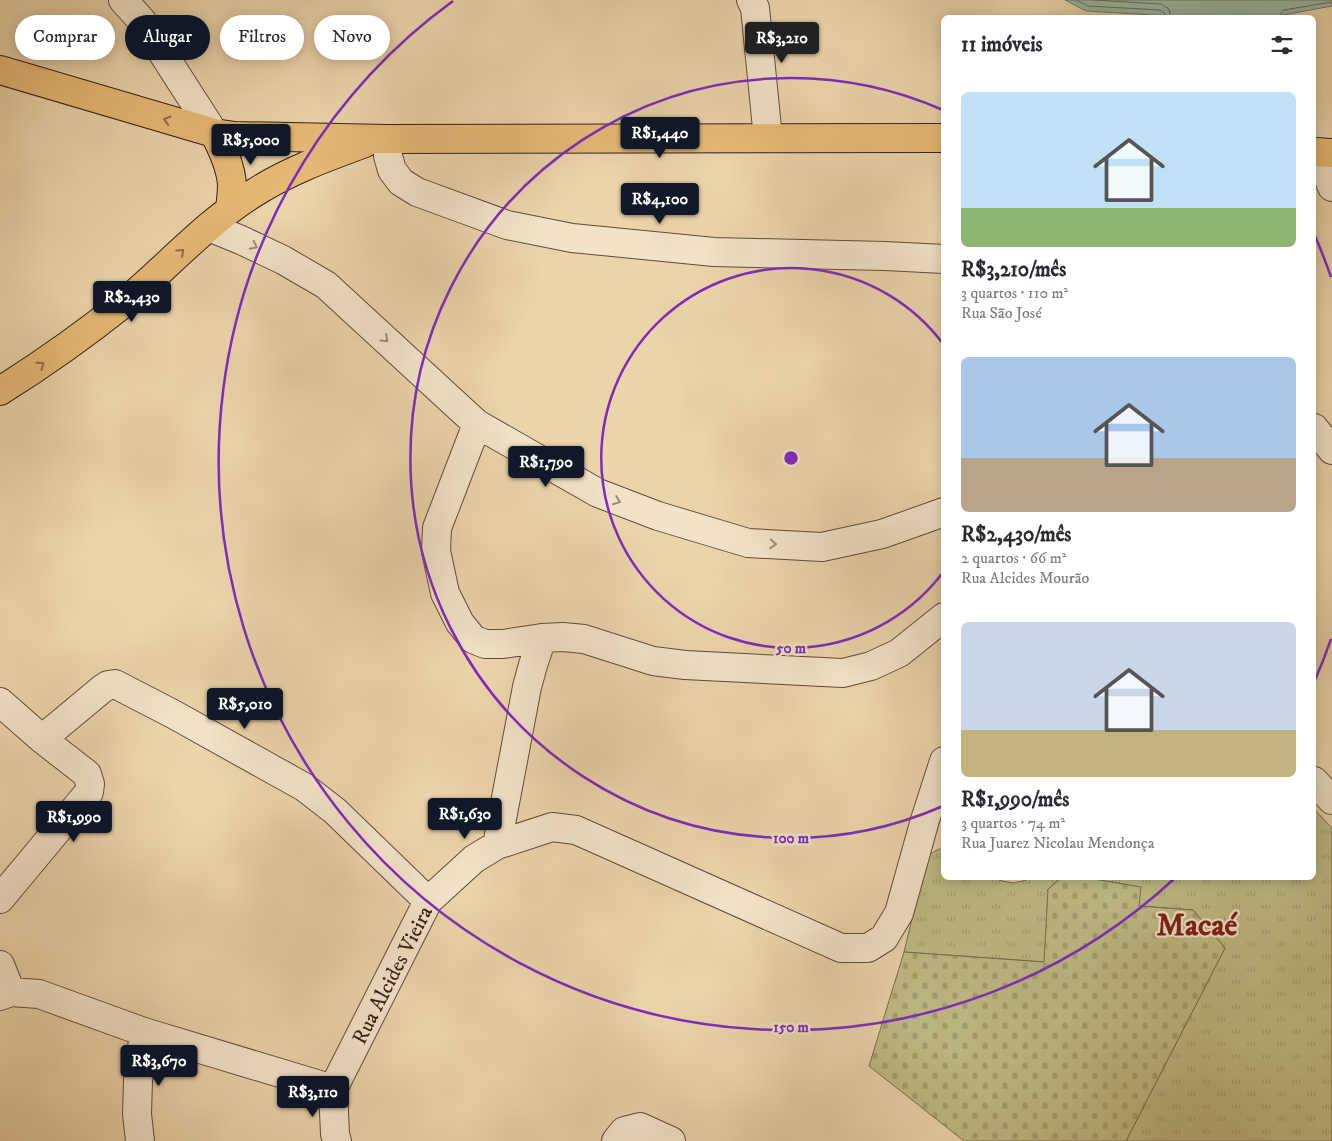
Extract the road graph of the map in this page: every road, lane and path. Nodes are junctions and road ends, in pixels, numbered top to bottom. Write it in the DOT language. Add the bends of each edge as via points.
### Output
graph roads {
  1 [pos="123,0"];
  2 [pos="751,0"];
  3 [pos="0,70"];
  4 [pos="214,134"];
  5 [pos="382,138"];
  6 [pos="768,138"];
  7 [pos="941,138"];
  8 [pos="1321,152"];
  9 [pos="1332,188"];
  10 [pos="230,209"];
  11 [pos="209,227"];
  12 [pos="941,259"];
  13 [pos="0,391"];
  14 [pos="477,424"];
  15 [pos="1316,430"];
  16 [pos="1332,450"];
  17 [pos="941,513"];
  18 [pos="941,619"];
  19 [pos="542,638"];
  20 [pos="0,702"];
  21 [pos="42,739"];
  22 [pos="941,779"];
  23 [pos="1316,783"];
  24 [pos="1332,800"];
  25 [pos="934,821"];
  26 [pos="496,845"];
  27 [pos="0,899"];
  28 [pos="428,901"];
  29 [pos="0,965"];
  30 [pos="5,994"];
  31 [pos="144,1032"];
  32 [pos="333,1089"];
  33 [pos="140,1141"];
  34 [pos="337,1141"];
  35 [pos="616,1141"];
  36 [pos="671,1141"];
  1 -- 4 [label="street" via="142,21"];
  2 -- 6 [label="street" via="755,8"];
  4 -- 3 [label="main road, one-way"];
  4 -- 5 [label="main road"];
  4 -- 10 [label="main road" via="230,170"];
  5 -- 6 [label="main road"];
  5 -- 10 [label="main road" via="290,172"];
  5 -- 12 [label="street" via="392,170 401,182 417,192 507,225 572,238 714,252"];
  6 -- 7 [label="main road"];
  8 -- 9 [label="street"];
  10 -- 11 [label="main road"];
  13 -- 11 [label="main road, one-way" via="40,366 124,303"];
  11 -- 14 [label="street, one-way" via="283,260 326,285"];
  14 -- 17 [label="street, one-way" via="598,493 658,516 748,543 822,548 882,534"];
  14 -- 19 [label="street" via="437,528 436,551 445,593 460,623 473,638 485,644"];
  15 -- 16 [label="street"];
  18 -- 19 [label="street" via="899,653 871,666 842,673 685,665 653,661 584,639"];
  19 -- 26 [label="street" via="527,688"];
  20 -- 21 [label="street"];
  21 -- 27 [label="street" via="87,774 89,792"];
  21 -- 28 [label="street" via="102,689 115,684 304,787 335,811"];
  22 -- 25 [label="street, Rua Alcides Vieira"];
  23 -- 24 [label="street"];
  25 -- 26 [label="street, Rua Alcides Vieira" via="899,913 884,938 868,948 841,948 576,830 552,827"];
  26 -- 28 [label="street, Rua Alcides Vieira" via="474,859"];
  28 -- 32 [label="street, Rua Alcides Vieira"];
  29 -- 30 [label="street"];
  30 -- 31 [label="street" via="39,994"];
  31 -- 32 [label="street"];
  31 -- 33 [label="street" via="138,1080"];
  32 -- 34 [label="street"];
  35 -- 36 [label="street" via="624,1131 640,1127"];
}
